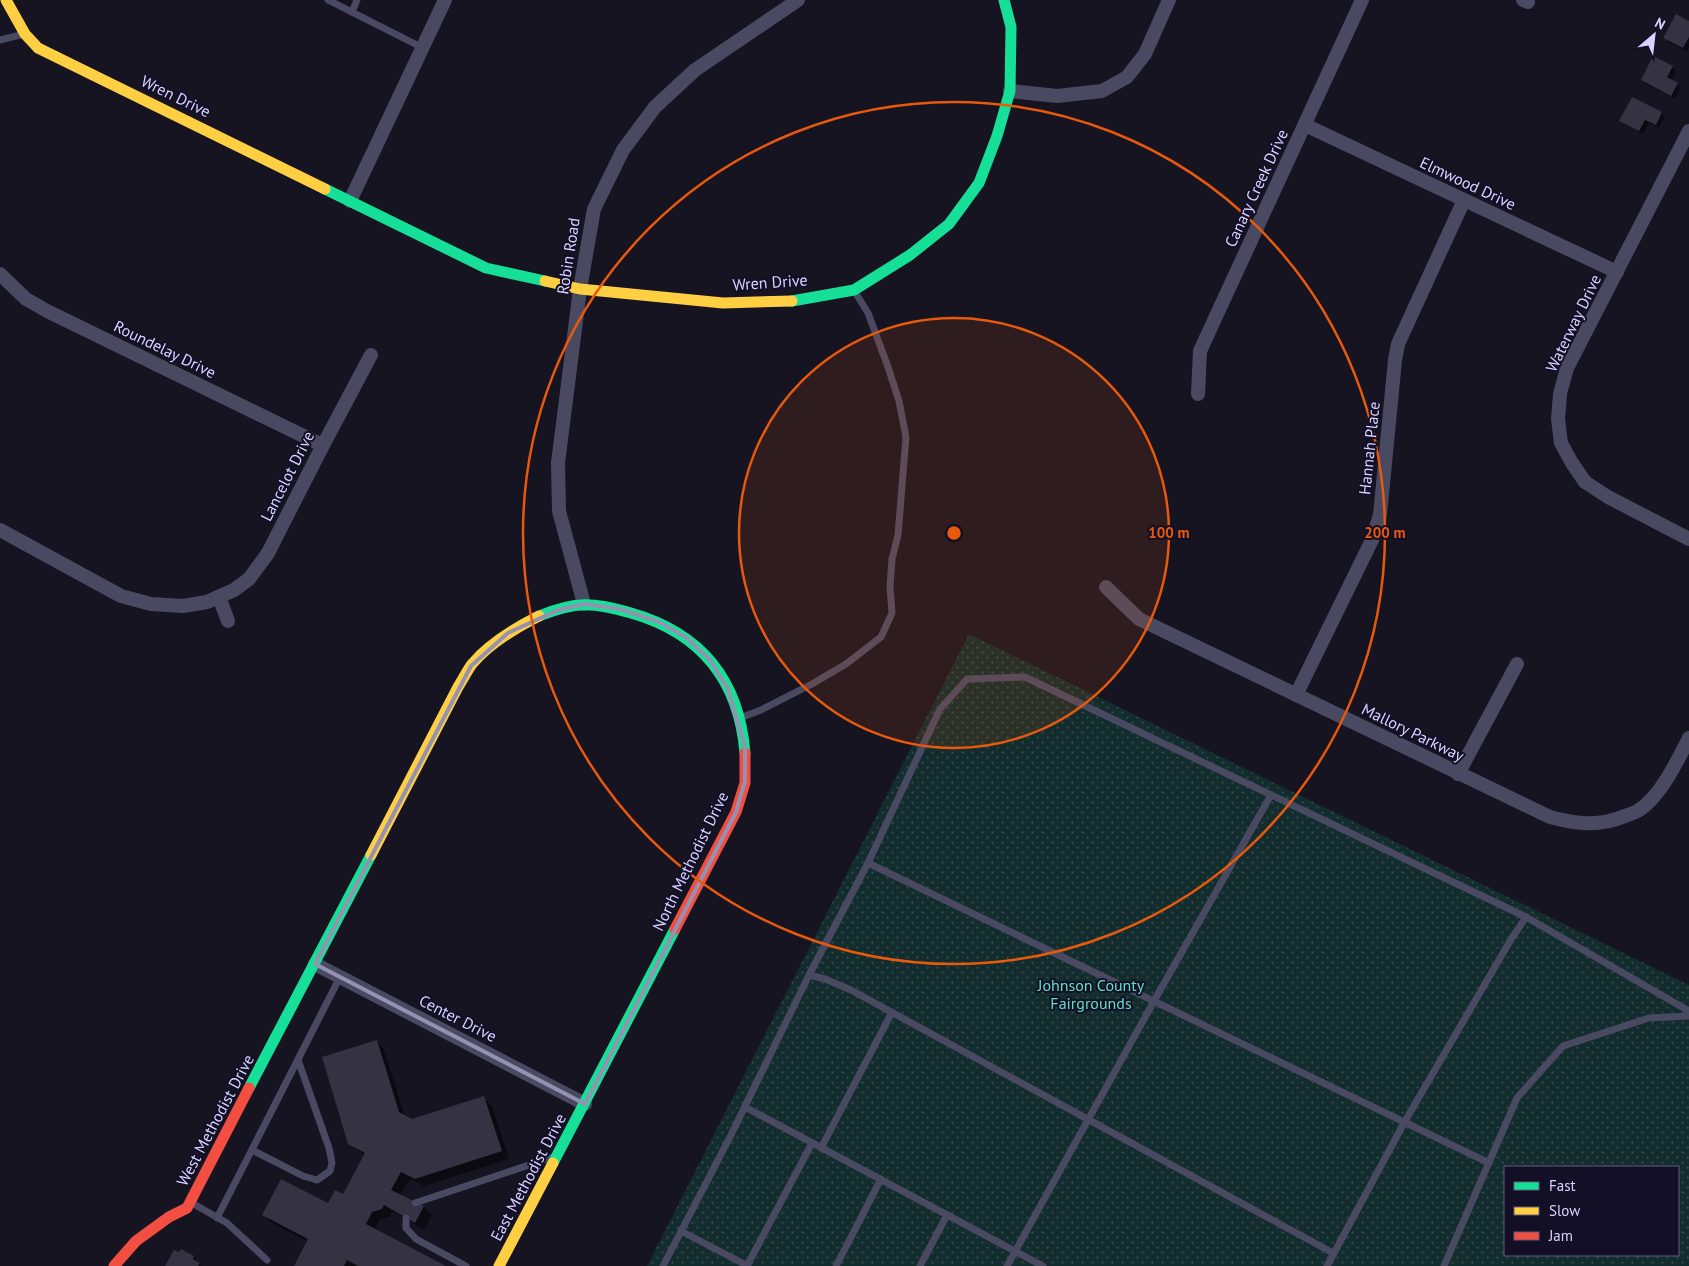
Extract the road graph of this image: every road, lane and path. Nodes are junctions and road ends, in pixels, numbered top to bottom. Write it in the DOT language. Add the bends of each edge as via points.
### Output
graph roads {
  1 [pos="6,0"];
  2 [pos="328,0"];
  3 [pos="357,0"];
  4 [pos="446,0"];
  5 [pos="798,0"];
  6 [pos="1004,0"];
  7 [pos="1169,0"];
  8 [pos="1362,0"];
  9 [pos="352,12"];
  10 [pos="25,34"];
  11 [pos="0,40"];
  12 [pos="422,48"];
  13 [pos="1010,91"];
  14 [pos="1305,125"];
  15 [pos="1689,131"];
  16 [pos="1464,200"];
  17 [pos="350,201"];
  18 [pos="1617,272"];
  19 [pos="0,274"];
  20 [pos="580,289"];
  21 [pos="854,290"];
  22 [pos="371,355"];
  23 [pos="1198,394"];
  24 [pos="322,445"];
  25 [pos="0,530"];
  26 [pos="1689,539"];
  27 [pos="1106,587"];
  28 [pos="218,597"];
  29 [pos="584,604"];
  30 [pos="228,620"];
  31 [pos="1517,664"];
  32 [pos="1296,695"];
  33 [pos="740,719"];
  34 [pos="1689,738"];
  35 [pos="1458,774"];
  36 [pos="1271,795"];
  37 [pos="868,863"];
  38 [pos="1526,917"];
  39 [pos="315,964"];
  40 [pos="809,975"];
  41 [pos="340,977"];
  42 [pos="1154,1001"];
  43 [pos="1689,1011"];
  44 [pos="892,1012"];
  45 [pos="1689,1016"];
  46 [pos="298,1060"];
  47 [pos="585,1104"];
  48 [pos="745,1107"];
  49 [pos="1089,1120"];
  50 [pos="1404,1123"];
  51 [pos="812,1143"];
  52 [pos="821,1148"];
  53 [pos="252,1150"];
  54 [pos="557,1155"];
  55 [pos="1489,1163"];
  56 [pos="881,1180"];
  57 [pos="190,1202"];
  58 [pos="415,1203"];
  59 [pos="947,1215"];
  60 [pos="217,1218"];
  61 [pos="406,1218"];
  62 [pos="681,1231"];
  63 [pos="1015,1251"];
  64 [pos="1333,1254"];
  65 [pos="267,1260"];
  66 [pos="114,1266"];
  67 [pos="466,1266"];
  68 [pos="499,1266"];
  69 [pos="663,1266"];
  70 [pos="748,1266"];
  71 [pos="836,1266"];
  72 [pos="920,1266"];
  73 [pos="1008,1266"];
  74 [pos="1043,1266"];
  75 [pos="1327,1266"];
  76 [pos="1444,1266"];
  1 -- 10 [label="street, Wren Drive"];
  2 -- 9 [label="lane"];
  3 -- 9 [label="lane"];
  4 -- 12 [label="street"];
  5 -- 20 [label="street, Robin Road" via="695,70 655,107 623,150 594,209"];
  6 -- 13 [label="street, Wren Drive" via="1010,27"];
  7 -- 13 [label="street" via="1145,54 1127,77 1102,91 1057,96"];
  8 -- 14 [label="street, Canary Creek Drive"];
  9 -- 12 [label="lane"];
  10 -- 11 [label="lane"];
  10 -- 17 [label="street, Wren Drive" via="38,48"];
  12 -- 17 [label="street"];
  13 -- 21 [label="street, Wren Drive" via="979,183 949,224 910,255"];
  14 -- 16 [label="street, Elmwood Drive"];
  14 -- 23 [label="street, Canary Creek Drive" via="1200,351"];
  15 -- 18 [label="street, Waterway Drive"];
  16 -- 18 [label="street, Elmwood Drive"];
  16 -- 32 [label="street, Hannah Place" via="1398,344 1380,514 1372,540"];
  17 -- 20 [label="street, Wren Drive" via="486,268"];
  18 -- 26 [label="street, Waterway Drive" via="1567,368 1558,419 1561,443 1585,482"];
  19 -- 24 [label="street, Roundelay Drive" via="26,299 47,311"];
  20 -- 21 [label="street, Wren Drive" via="723,303 794,301"];
  20 -- 29 [label="street, Robin Road" via="558,463 559,511"];
  21 -- 33 [label="lane" via="868,313 888,367 906,437 899,525 892,559 892,613 881,637 846,664"];
  22 -- 24 [label="street, Lancelot Drive"];
  24 -- 28 [label="street, Lancelot Drive" via="268,552 249,579"];
  25 -- 28 [label="street, Lancelot Drive" via="121,596 151,604 183,606"];
  27 -- 32 [label="street, Mallory Parkway" via="1139,619"];
  28 -- 30 [label="street"];
  29 -- 33 [label="street, North Methodist Drive" via="620,609 659,622 687,638 710,660 728,689"];
  29 -- 39 [label="street, North Methodist Drive" via="533,619 508,633 471,666"];
  31 -- 35 [label="street"];
  32 -- 35 [label="street, Mallory Parkway"];
  33 -- 47 [label="street, North Methodist Drive" via="746,781 736,812"];
  34 -- 35 [label="street, Mallory Parkway" via="1667,778 1640,810 1596,824 1572,823 1550,817"];
  36 -- 37 [label="lane" via="1025,677 968,679 940,709"];
  36 -- 38 [label="lane"];
  36 -- 42 [label="lane"];
  37 -- 40 [label="lane"];
  37 -- 42 [label="lane"];
  38 -- 43 [label="lane"];
  38 -- 50 [label="lane"];
  39 -- 41 [label="street, Center Drive"];
  39 -- 57 [label="street, West Methodist Drive"];
  40 -- 44 [label="lane" via="851,990"];
  40 -- 48 [label="lane"];
  41 -- 46 [label="lane"];
  41 -- 47 [label="street, Center Drive"];
  42 -- 49 [label="lane"];
  42 -- 50 [label="lane"];
  44 -- 49 [label="lane"];
  44 -- 52 [label="lane"];
  45 -- 55 [label="lane" via="1649,1018 1563,1046 1517,1098"];
  46 -- 53 [label="lane"];
  46 -- 53 [label="lane" via="328,1148 332,1163 330,1171 317,1180"];
  47 -- 54 [label="street, East Methodist Drive"];
  48 -- 51 [label="lane"];
  48 -- 62 [label="lane"];
  49 -- 63 [label="lane"];
  49 -- 64 [label="lane"];
  50 -- 55 [label="lane"];
  50 -- 64 [label="lane"];
  51 -- 52 [label="lane"];
  51 -- 70 [label="lane"];
  52 -- 56 [label="lane"];
  53 -- 60 [label="lane"];
  54 -- 58 [label="lane"];
  54 -- 68 [label="street, East Methodist Drive"];
  55 -- 76 [label="lane"];
  56 -- 59 [label="lane"];
  56 -- 71 [label="lane"];
  57 -- 60 [label="lane"];
  57 -- 66 [label="street, West Methodist Drive" via="187,1208 136,1241"];
  59 -- 63 [label="lane"];
  59 -- 72 [label="lane"];
  60 -- 65 [label="lane"];
  61 -- 67 [label="lane" via="406,1228 416,1239"];
  62 -- 69 [label="lane"];
  62 -- 70 [label="lane"];
  63 -- 73 [label="lane"];
  63 -- 74 [label="lane"];
  64 -- 75 [label="lane"];
}
